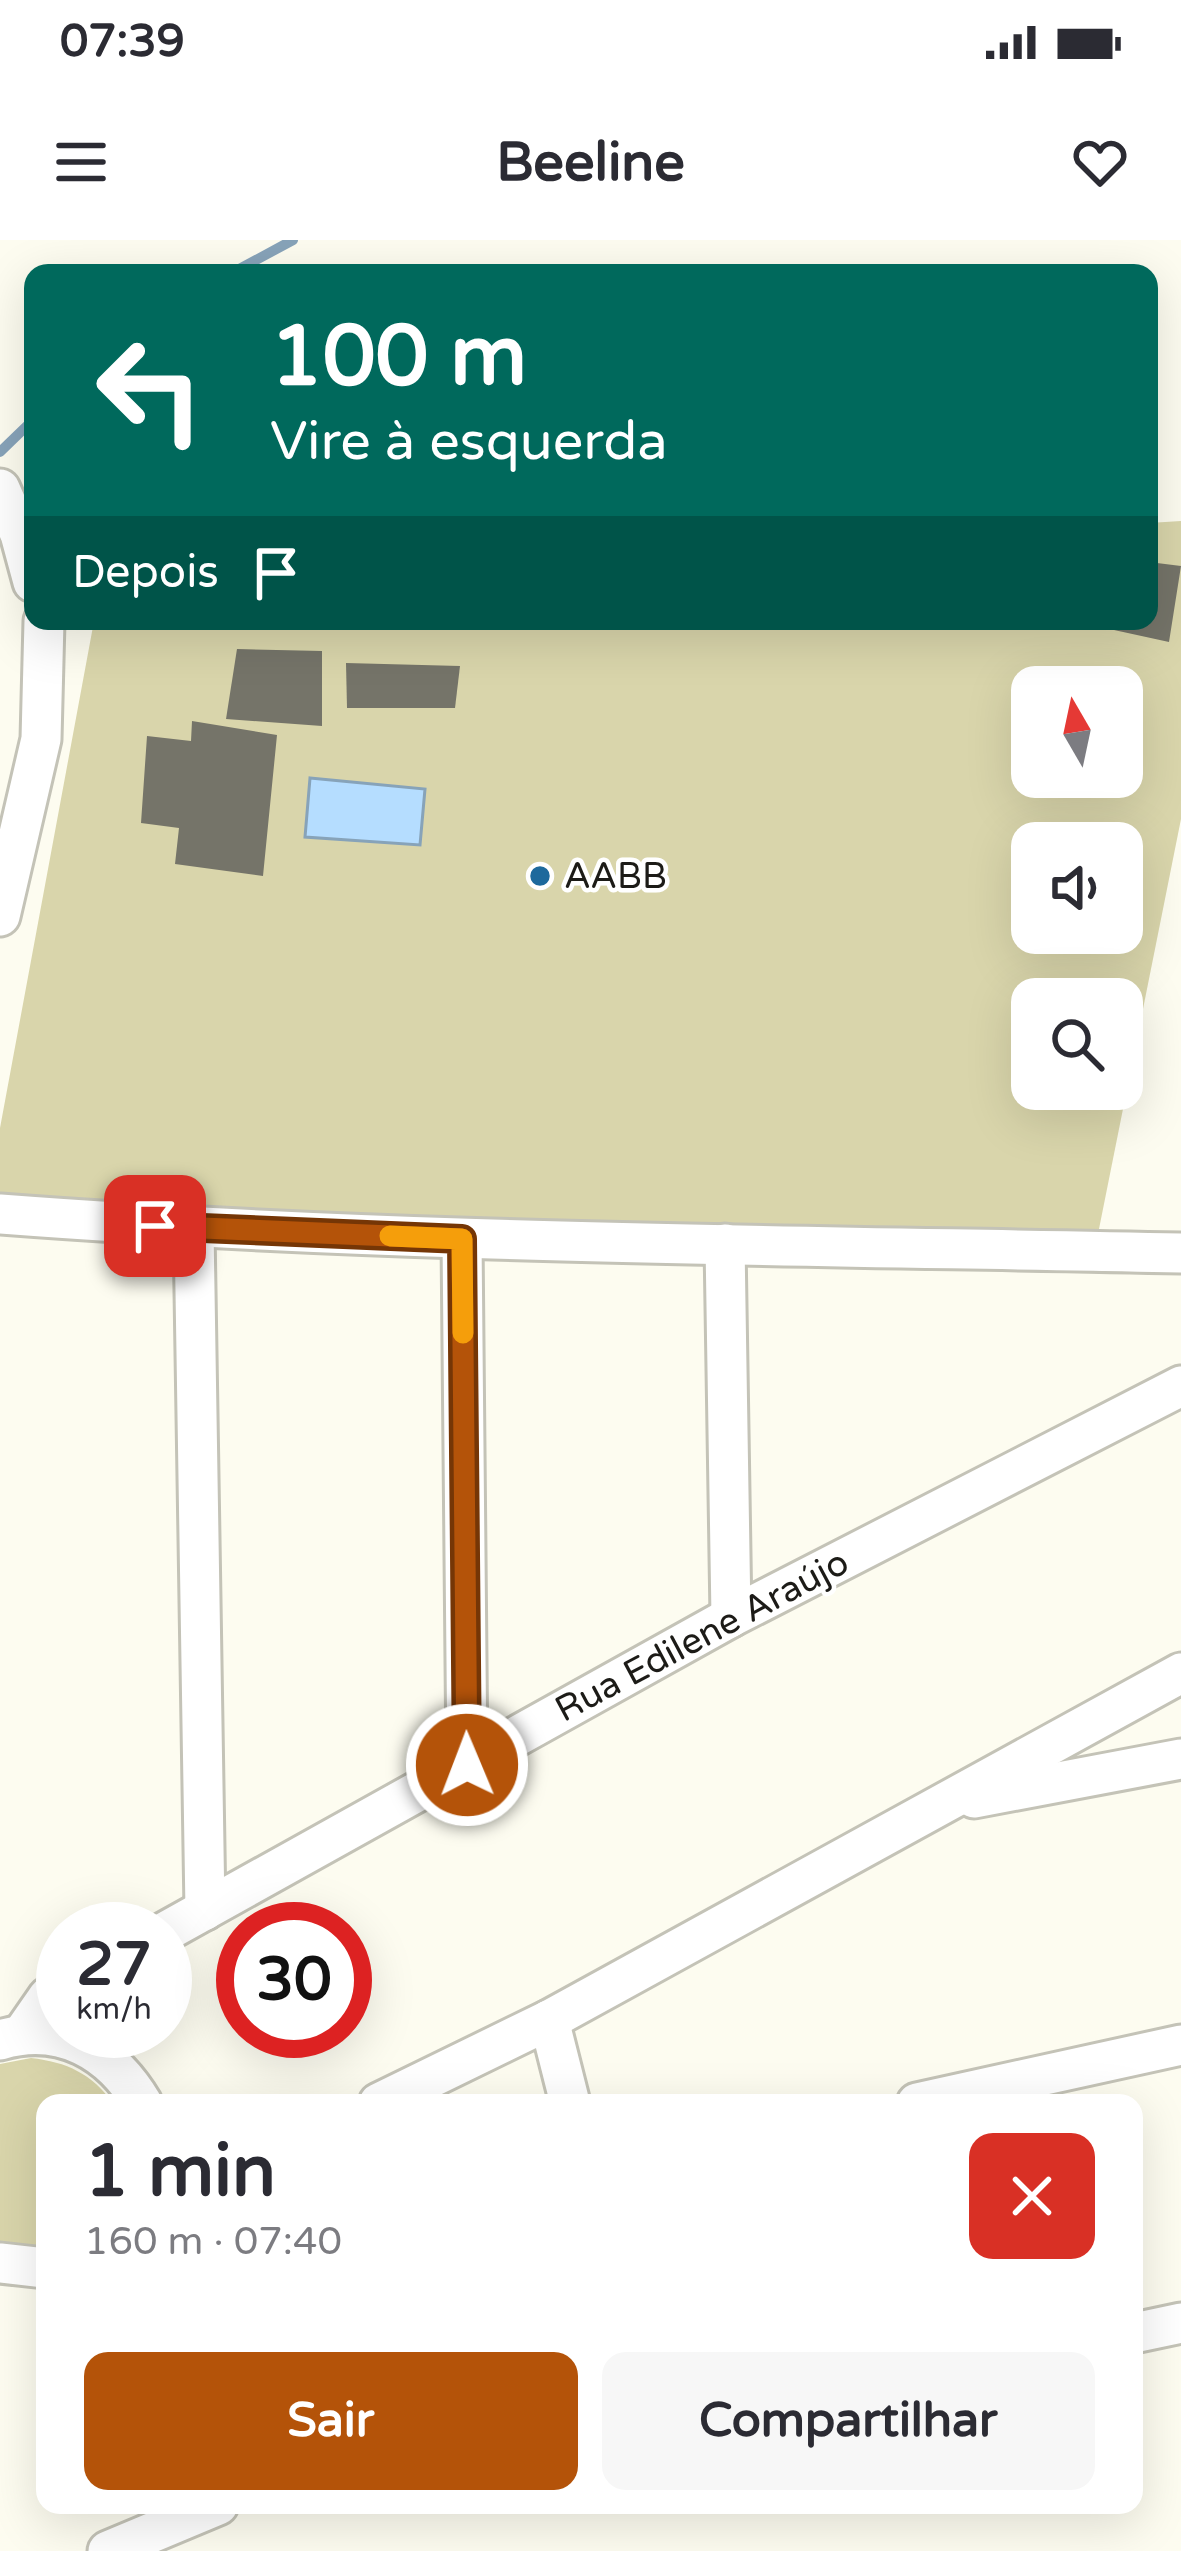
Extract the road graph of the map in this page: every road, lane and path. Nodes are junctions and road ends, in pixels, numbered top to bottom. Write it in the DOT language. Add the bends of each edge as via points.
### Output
graph roads {
  1 [pos="0,489"];
  2 [pos="24,549"];
  3 [pos="44,630"];
  4 [pos="0,916"];
  5 [pos="0,1214"];
  6 [pos="194,1229"];
  7 [pos="462,1239"];
  8 [pos="725,1244"];
  9 [pos="1181,1253"];
  10 [pos="1181,1386"];
  11 [pos="731,1617"];
  12 [pos="1181,1673"];
  13 [pos="1181,1759"];
  14 [pos="467,1765"];
  15 [pos="933,1806"];
  16 [pos="205,1910"];
  17 [pos="192,1917"];
  18 [pos="36,2010"];
  19 [pos="549,2020"];
  20 [pos="12,2037"];
  21 [pos="1181,2045"];
  22 [pos="137,2094"];
  23 [pos="397,2094"];
  24 [pos="568,2094"];
  25 [pos="957,2094"];
  26 [pos="1181,2323"];
  27 [pos="1143,2331"];
  28 [pos="196,2514"];
  29 [pos="108,2551"];
  1 -- 2 [label="street"];
  3 -- 4 [label="street" via="41,739"];
  5 -- 6 [label="street"];
  6 -- 7 [label="street"];
  6 -- 16 [label="street"];
  7 -- 8 [label="street"];
  7 -- 14 [label="street"];
  8 -- 9 [label="street"];
  8 -- 11 [label="street"];
  10 -- 11 [label="street, Rua Edilene Araújo"];
  11 -- 14 [label="street, Rua Edilene Araújo"];
  12 -- 15 [label="street"];
  13 -- 15 [label="street"];
  14 -- 16 [label="street, Rua Edilene Araújo"];
  15 -- 19 [label="street"];
  16 -- 17 [label="street, Rua Edilene Araújo"];
  18 -- 20 [label="street"];
  19 -- 23 [label="street"];
  19 -- 24 [label="street"];
  20 -- 22 [label="street" via="72,2040 101,2054"];
  21 -- 25 [label="street"];
  26 -- 27 [label="street"];
  28 -- 29 [label="street"];
}
